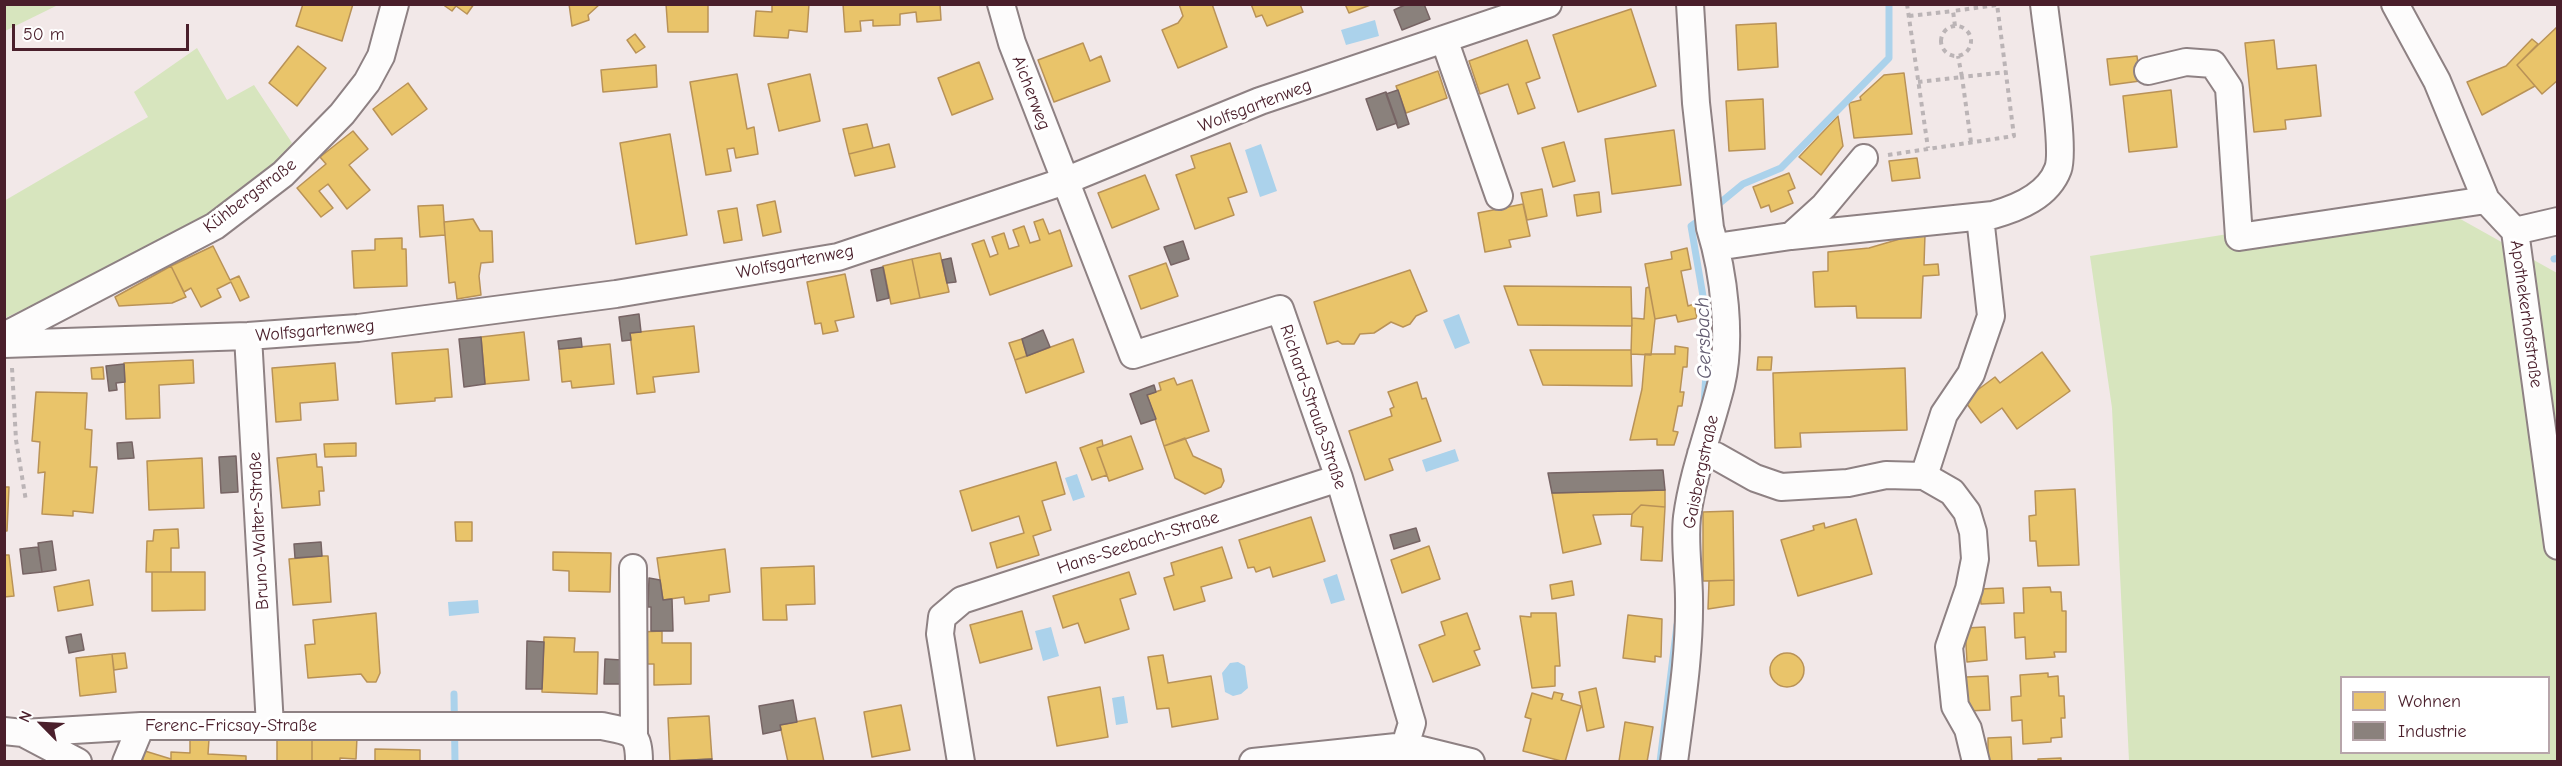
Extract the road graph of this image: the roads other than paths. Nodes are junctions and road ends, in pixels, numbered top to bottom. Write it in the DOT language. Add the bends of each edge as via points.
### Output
graph roads {
  1 [pos="395,4"];
  2 [pos="1001,4"];
  3 [pos="1548,4"];
  4 [pos="1690,4"];
  5 [pos="2044,4"];
  6 [pos="2395,4"];
  7 [pos="1444,39"];
  8 [pos="2148,71"];
  9 [pos="1864,158"];
  10 [pos="1065,181"];
  11 [pos="1499,196"];
  12 [pos="2486,200"];
  13 [pos="1980,217"];
  14 [pos="2558,222"];
  15 [pos="1711,227"];
  16 [pos="2515,231"];
  17 [pos="1791,236"];
  18 [pos="4,336"];
  19 [pos="248,336"];
  20 [pos="4,344"];
  21 [pos="1701,454"];
  22 [pos="1924,476"];
  23 [pos="1339,478"];
  24 [pos="2558,546"];
  25 [pos="633,568"];
  26 [pos="141,726"];
  27 [pos="270,726"];
  28 [pos="14,732"];
  29 [pos="634,735"];
  30 [pos="1403,754"];
  31 [pos="78,762"];
  32 [pos="126,762"];
  33 [pos="639,762"];
  34 [pos="961,762"];
  35 [pos="1254,762"];
  36 [pos="1470,762"];
  37 [pos="1674,762"];
  38 [pos="1976,762"];
  1 -- 18 [label="street, Kühbergstraße" via="381,56 367,82 342,114 283,174 215,226"];
  2 -- 10 [label="street, Aicherweg"];
  3 -- 7 [label="street, Wolfsgartenweg"];
  4 -- 15 [label="street, Gaisbergstraße" via="1696,104"];
  5 -- 13 [label="street" via="2059,168 2047,186 2021,207"];
  6 -- 12 [label="street, Apothekerhofstraße" via="2437,81"];
  7 -- 10 [label="street, Wolfsgartenweg" via="1260,102"];
  7 -- 11 [label="street"];
  8 -- 12 [label="street" via="2186,62 2213,64 2229,88 2239,237"];
  9 -- 17 [label="street" via="1824,206"];
  10 -- 19 [label="street, Wolfsgartenweg" via="838,257 605,295 358,328"];
  10 -- 23 [label="street, Richard-Strauß-Straße" via="1133,355 1280,309"];
  12 -- 16 [label="street, Apothekerhofstraße"];
  13 -- 17 [label="street"];
  13 -- 22 [label="street" via="1991,316 1971,374 1944,414"];
  14 -- 16 [label="street"];
  15 -- 17 [label="street"];
  15 -- 21 [label="street, Gaisbergstraße" via="1722,288 1725,344 1721,383"];
  16 -- 24 [label="street, Apothekerhofstraße"];
  19 -- 20 [label="street, Wolfsgartenweg"];
  19 -- 27 [label="street, Bruno-Walter-Straße"];
  21 -- 22 [label="street" via="1716,456 1781,488 1848,483 1886,475"];
  21 -- 37 [label="street, Gaisbergstraße" via="1688,516 1688,649"];
  22 -- 38 [label="street" via="1952,492 1967,512 1973,532 1975,559 1969,589 1949,647 1955,706 1968,729"];
  23 -- 30 [label="street, Richard-Strauß-Straße" via="1412,723"];
  23 -- 34 [label="street, Hans-Seebach-Straße" via="962,600 942,617 940,634"];
  25 -- 29 [label="street"];
  26 -- 27 [label="street, Ferenc-Fricsay-Straße"];
  26 -- 28 [label="street, Ferenc-Fricsay-Straße"];
  26 -- 32 [label="street"];
  27 -- 29 [label="street, Ferenc-Fricsay-Straße" via="602,726"];
  28 -- 31 [label="street"];
  29 -- 33 [label="street" via="639,742"];
  30 -- 35 [label="street" via="1283,757"];
  30 -- 36 [label="street"];
}
